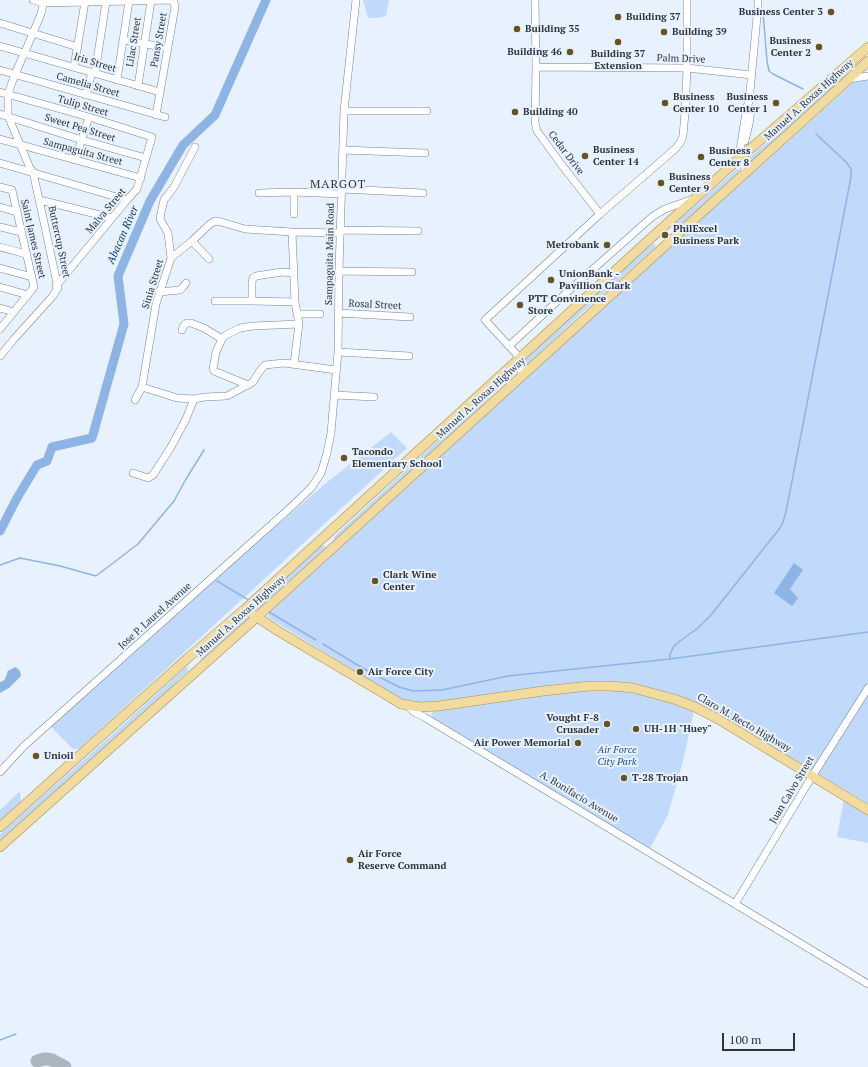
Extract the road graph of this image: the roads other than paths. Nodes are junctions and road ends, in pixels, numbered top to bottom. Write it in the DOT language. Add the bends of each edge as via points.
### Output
graph roads {
  1 [pos="33,0"];
  2 [pos="356,0"];
  3 [pos="534,0"];
  4 [pos="687,0"];
  5 [pos="758,0"];
  6 [pos="44,1"];
  7 [pos="129,1"];
  8 [pos="151,1"];
  9 [pos="85,2"];
  10 [pos="106,2"];
  11 [pos="0,23"];
  12 [pos="34,32"];
  13 [pos="868,38"];
  14 [pos="123,40"];
  15 [pos="145,44"];
  16 [pos="0,46"];
  17 [pos="78,47"];
  18 [pos="868,47"];
  19 [pos="168,48"];
  20 [pos="25,52"];
  21 [pos="868,60"];
  22 [pos="74,67"];
  23 [pos="536,67"];
  24 [pos="686,68"];
  25 [pos="0,70"];
  26 [pos="94,73"];
  27 [pos="15,74"];
  28 [pos="752,75"];
  29 [pos="837,75"];
  30 [pos="868,76"];
  31 [pos="849,79"];
  32 [pos="117,80"];
  33 [pos="138,86"];
  34 [pos="0,92"];
  35 [pos="160,92"];
  36 [pos="8,94"];
  37 [pos="86,95"];
  38 [pos="344,111"];
  39 [pos="426,111"];
  40 [pos="0,114"];
  41 [pos="156,115"];
  42 [pos="8,116"];
  43 [pos="89,117"];
  44 [pos="165,118"];
  45 [pos="152,137"];
  46 [pos="0,139"];
  47 [pos="82,140"];
  48 [pos="21,145"];
  49 [pos="195,147"];
  50 [pos="343,150"];
  51 [pos="425,153"];
  52 [pos="741,154"];
  53 [pos="146,158"];
  54 [pos="75,160"];
  55 [pos="0,163"];
  56 [pos="31,170"];
  57 [pos="746,172"];
  58 [pos="140,178"];
  59 [pos="0,187"];
  60 [pos="294,192"];
  61 [pos="341,192"];
  62 [pos="259,193"];
  63 [pos="423,193"];
  64 [pos="698,197"];
  65 [pos="40,200"];
  66 [pos="127,200"];
  67 [pos="0,207"];
  68 [pos="17,212"];
  69 [pos="294,214"];
  70 [pos="600,214"];
  71 [pos="112,218"];
  72 [pos="0,227"];
  73 [pos="418,231"];
  74 [pos="22,232"];
  75 [pos="292,232"];
  76 [pos="340,232"];
  77 [pos="192,241"];
  78 [pos="0,247"];
  79 [pos="26,254"];
  80 [pos="171,258"];
  81 [pos="209,260"];
  82 [pos="0,268"];
  83 [pos="338,271"];
  84 [pos="412,272"];
  85 [pos="294,273"];
  86 [pos="32,277"];
  87 [pos="186,283"];
  88 [pos="0,287"];
  89 [pos="56,288"];
  90 [pos="159,292"];
  91 [pos="28,295"];
  92 [pos="215,301"];
  93 [pos="252,301"];
  94 [pos="294,302"];
  95 [pos="0,308"];
  96 [pos="14,312"];
  97 [pos="338,313"];
  98 [pos="297,314"];
  99 [pos="320,314"];
  100 [pos="410,317"];
  101 [pos="299,324"];
  102 [pos="0,329"];
  103 [pos="182,330"];
  104 [pos="222,339"];
  105 [pos="509,346"];
  106 [pos="338,352"];
  107 [pos="0,356"];
  108 [pos="409,356"];
  109 [pos="520,358"];
  110 [pos="294,364"];
  111 [pos="336,370"];
  112 [pos="521,376"];
  113 [pos="248,385"];
  114 [pos="142,387"];
  115 [pos="334,395"];
  116 [pos="374,397"];
  117 [pos="194,399"];
  118 [pos="135,400"];
  119 [pos="132,473"];
  120 [pos="320,473"];
  121 [pos="326,536"];
  122 [pos="336,546"];
  123 [pos="245,609"];
  124 [pos="257,617"];
  125 [pos="243,630"];
  126 [pos="278,631"];
  127 [pos="189,657"];
  128 [pos="200,668"];
  129 [pos="868,688"];
  130 [pos="407,705"];
  131 [pos="0,772"];
  132 [pos="812,776"];
  133 [pos="868,810"];
  134 [pos="0,827"];
  135 [pos="0,847"];
  136 [pos="735,904"];
  137 [pos="868,984"];
  1 -- 6 [label="street, Pansy Street"];
  2 -- 38 [label="street, Sampaguita Main Road"];
  3 -- 23 [label="street, Cedar Drive"];
  4 -- 24 [label="street"];
  5 -- 28 [label="street"];
  6 -- 9 [label="street, Pansy Street"];
  6 -- 12 [label="street, Buttercup Street"];
  7 -- 8 [label="street, Pansy Street"];
  7 -- 10 [label="street, Pansy Street"];
  7 -- 14 [label="street"];
  8 -- 15 [label="street, Lilac Street"];
  8 -- 19 [label="street, Pansy Street" via="174,2"];
  9 -- 10 [label="street, Pansy Street"];
  9 -- 17 [label="street"];
  10 -- 26 [label="street"];
  11 -- 12 [label="street"];
  12 -- 17 [label="street"];
  12 -- 20 [label="street, Buttercup Street"];
  13 -- 29 [label="main road"];
  14 -- 15 [label="street"];
  14 -- 32 [label="street"];
  15 -- 19 [label="street"];
  15 -- 33 [label="street, Lilac Street"];
  16 -- 20 [label="street, Iris Street"];
  17 -- 22 [label="street"];
  18 -- 29 [label="main road, Manuel A. Roxas Highway"];
  19 -- 35 [label="street, Pansy Street"];
  20 -- 22 [label="street, Iris Street"];
  20 -- 27 [label="street, Buttercup Street"];
  21 -- 31 [label="main road, Manuel A. Roxas Highway"];
  22 -- 26 [label="street, Iris Street"];
  23 -- 24 [label="street, Palm Drive"];
  23 -- 70 [label="street, Cedar Drive" via="537,131"];
  24 -- 28 [label="street, Palm Drive"];
  24 -- 70 [label="street" via="683,136 680,143"];
  25 -- 27 [label="street, Camelia Street"];
  26 -- 32 [label="street, Iris Street"];
  26 -- 37 [label="street"];
  27 -- 36 [label="street, Buttercup Street"];
  27 -- 37 [label="street, Camelia Street"];
  28 -- 52 [label="street" via="750,124"];
  29 -- 52 [label="main road, Manuel A. Roxas Highway"];
  30 -- 31 [label="street"];
  31 -- 57 [label="main road, Manuel A. Roxas Highway"];
  32 -- 33 [label="street, Iris Street"];
  33 -- 35 [label="street, Iris Street"];
  34 -- 36 [label="street, Tulip Street"];
  35 -- 41 [label="street, Pansy Street"];
  36 -- 42 [label="street, Buttercup Street"];
  36 -- 43 [label="street, Tulip Street"];
  37 -- 41 [label="street, Camelia Street"];
  38 -- 39 [label="street"];
  38 -- 50 [label="street, Sampaguita Main Road"];
  40 -- 42 [label="street, Sweet Pea Street"];
  41 -- 44 [label="street, Camelia Street"];
  42 -- 47 [label="street, Sweet Pea Street"];
  42 -- 48 [label="street, Buttercup Street"];
  43 -- 45 [label="street, Tulip Street"];
  43 -- 47 [label="street"];
  45 -- 53 [label="street, Malva Street"];
  46 -- 48 [label="street, Sampaguita Street"];
  47 -- 53 [label="street, Sweet Pea Street"];
  47 -- 54 [label="street"];
  48 -- 54 [label="street, Sampaguita Street"];
  48 -- 56 [label="street, Buttercup Street"];
  49 -- 80 [label="street" via="174,187 164,200 161,213 160,219 168,233"];
  50 -- 51 [label="street"];
  50 -- 61 [label="street, Sampaguita Main Road"];
  52 -- 57 [label="street"];
  52 -- 64 [label="main road, Manuel A. Roxas Highway"];
  53 -- 58 [label="street, Malva Street"];
  54 -- 58 [label="street, Sampaguita Street"];
  55 -- 56 [label="street"];
  56 -- 65 [label="street, Buttercup Street"];
  56 -- 66 [label="street"];
  56 -- 89 [label="street, Buttercup Street"];
  57 -- 112 [label="main road, Manuel A. Roxas Highway"];
  58 -- 66 [label="street, Malva Street" via="137,189"];
  59 -- 68 [label="street, Saint James Street" via="12,190"];
  60 -- 61 [label="street"];
  60 -- 62 [label="street"];
  60 -- 69 [label="street"];
  61 -- 63 [label="street"];
  61 -- 76 [label="street, Sampaguita Main Road"];
  64 -- 105 [label="street" via="653,216"];
  64 -- 109 [label="main road, Manuel A. Roxas Highway"];
  65 -- 71 [label="street"];
  65 -- 89 [label="street, Buttercup Street"];
  66 -- 71 [label="street, Malva Street"];
  67 -- 68 [label="street"];
  68 -- 74 [label="street, Saint James Street"];
  70 -- 105 [label="street" via="485,320"];
  71 -- 89 [label="street, Malva Street"];
  72 -- 74 [label="street"];
  73 -- 76 [label="street, Sinia Street"];
  74 -- 79 [label="street, Saint James Street"];
  75 -- 76 [label="street, Sinia Street"];
  75 -- 77 [label="street, Sinia Street" via="245,229 215,221"];
  75 -- 85 [label="street"];
  76 -- 83 [label="street, Sampaguita Main Road"];
  77 -- 80 [label="street, Sinia Street"];
  77 -- 81 [label="street"];
  78 -- 79 [label="street"];
  79 -- 86 [label="street, Saint James Street"];
  80 -- 90 [label="street, Sinia Street"];
  82 -- 86 [label="street"];
  83 -- 84 [label="street"];
  83 -- 97 [label="street, Sampaguita Main Road"];
  85 -- 93 [label="street" via="256,276 252,282"];
  85 -- 94 [label="street"];
  86 -- 91 [label="street, Saint James Street" via="34,287"];
  87 -- 90 [label="street" via="180,290"];
  88 -- 91 [label="street"];
  89 -- 107 [label="street, Malva Street"];
  90 -- 114 [label="street, Sinia Street"];
  91 -- 96 [label="street, Saint James Street"];
  92 -- 93 [label="street"];
  93 -- 94 [label="street"];
  94 -- 98 [label="street"];
  95 -- 96 [label="street"];
  96 -- 102 [label="street, Saint James Street"];
  97 -- 100 [label="street, Rosal Street"];
  97 -- 106 [label="street, Sampaguita Main Road"];
  98 -- 99 [label="street"];
  98 -- 101 [label="street"];
  101 -- 104 [label="street" via="240,328"];
  101 -- 110 [label="street"];
  103 -- 104 [label="street" via="184,325 191,323"];
  104 -- 113 [label="street" via="216,352 214,371"];
  105 -- 109 [label="street"];
  106 -- 108 [label="street"];
  106 -- 111 [label="street, Sampaguita Main Road"];
  109 -- 112 [label="street"];
  109 -- 121 [label="main road, Manuel A. Roxas Highway"];
  110 -- 111 [label="street"];
  110 -- 113 [label="street" via="265,365"];
  111 -- 115 [label="street, Sampaguita Main Road"];
  112 -- 122 [label="main road, Manuel A. Roxas Highway"];
  113 -- 117 [label="street" via="227,396"];
  114 -- 117 [label="street" via="177,398"];
  114 -- 118 [label="street, Sinia Street"];
  115 -- 116 [label="street"];
  115 -- 120 [label="street, Sampaguita Main Road" via="327,453"];
  117 -- 119 [label="street" via="182,426 153,475 148,478"];
  120 -- 131 [label="street, Jose P. Laurel Avenue" via="310,488 290,508 29,741"];
  121 -- 122 [label="main road"];
  121 -- 123 [label="main road, Manuel A. Roxas Highway"];
  122 -- 124 [label="main road, Manuel A. Roxas Highway"];
  123 -- 124 [label="main road, A. Bonifacio Avenue"];
  123 -- 127 [label="main road, Manuel A. Roxas Highway"];
  124 -- 125 [label="main road, Manuel A. Roxas Highway"];
  124 -- 126 [label="main road, A. Bonifacio Avenue"];
  125 -- 126 [label="main road, A. Bonifacio Avenue" via="261,627"];
  125 -- 128 [label="main road, Manuel A. Roxas Highway"];
  126 -- 130 [label="main road, A. Bonifacio Avenue" via="401,704"];
  127 -- 128 [label="main road"];
  127 -- 134 [label="main road, Manuel A. Roxas Highway"];
  128 -- 135 [label="main road, Manuel A. Roxas Highway"];
  129 -- 132 [label="street, Juan Calvo Street"];
  130 -- 132 [label="main road, Claro M. Recto Highway" via="439,706 577,686 633,688 695,707"];
  130 -- 136 [label="street, A. Bonifacio Avenue" via="414,712"];
  132 -- 133 [label="main road, Claro M. Recto Highway"];
  132 -- 136 [label="street, Juan Calvo Street"];
  136 -- 137 [label="street, A. Bonifacio Avenue"];
}
